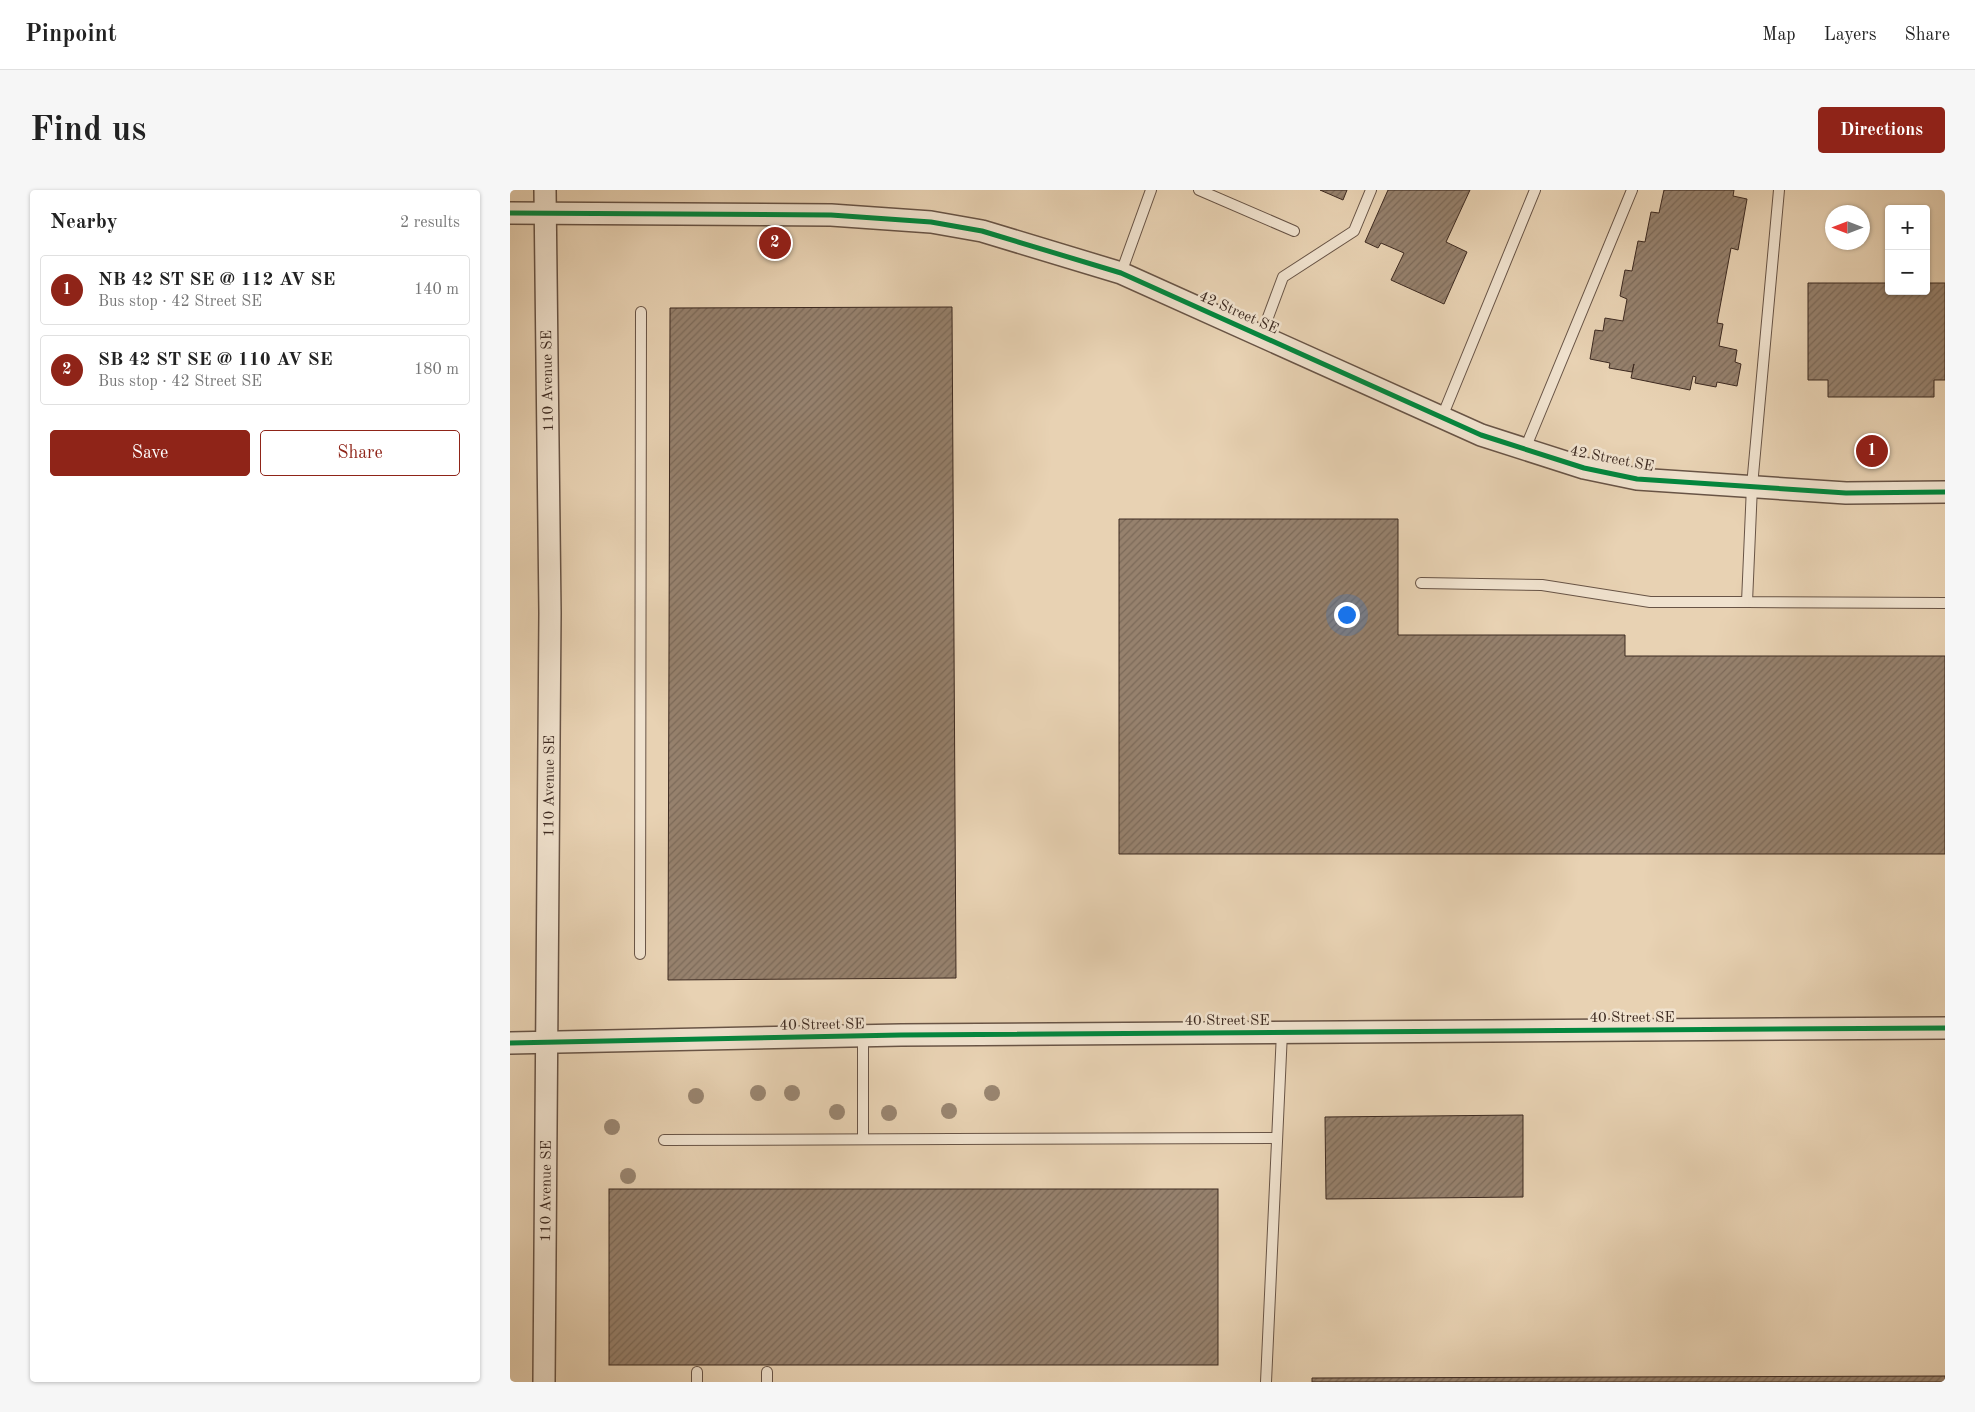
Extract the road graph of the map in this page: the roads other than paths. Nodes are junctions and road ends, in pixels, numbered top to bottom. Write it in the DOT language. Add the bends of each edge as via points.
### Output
graph roads {
  1 [pos="545,190"];
  2 [pos="1151,190"];
  3 [pos="1199,190"];
  4 [pos="1371,190"];
  5 [pos="1535,190"];
  6 [pos="1632,190"];
  7 [pos="1779,190"];
  8 [pos="510,213"];
  9 [pos="545,213"];
  10 [pos="1294,232"];
  11 [pos="1122,273"];
  12 [pos="641,312"];
  13 [pos="1261,336"];
  14 [pos="1442,417"];
  15 [pos="1525,449"];
  16 [pos="1752,486"];
  17 [pos="1945,492"];
  18 [pos="1421,583"];
  19 [pos="1747,602"];
  20 [pos="1945,603"];
  21 [pos="640,954"];
  22 [pos="1945,1028"];
  23 [pos="1282,1032"];
  24 [pos="863,1036"];
  25 [pos="546,1042"];
  26 [pos="510,1043"];
  27 [pos="1277,1138"];
  28 [pos="863,1139"];
  29 [pos="664,1140"];
  30 [pos="544,1382"];
  31 [pos="1266,1382"];
  1 -- 9 [label="street, 110 Avenue SE"];
  2 -- 11 [label="lane"];
  3 -- 10 [label="lane"];
  4 -- 13 [label="lane" via="1354,231 1283,278"];
  5 -- 14 [label="lane"];
  6 -- 15 [label="lane"];
  7 -- 16 [label="lane"];
  8 -- 9 [label="street, 42 Street SE"];
  9 -- 11 [label="street, 42 Street SE" via="831,215 931,222 982,231"];
  9 -- 25 [label="street, 110 Avenue SE" via="550,604"];
  11 -- 13 [label="street, 42 Street SE"];
  12 -- 21 [label="lane"];
  13 -- 14 [label="street, 42 Street SE"];
  14 -- 15 [label="street, 42 Street SE" via="1481,435"];
  15 -- 16 [label="street, 42 Street SE" via="1584,468 1637,479"];
  16 -- 17 [label="street, 42 Street SE" via="1846,492"];
  16 -- 19 [label="lane"];
  18 -- 19 [label="lane" via="1542,585 1650,602"];
  19 -- 20 [label="lane"];
  22 -- 23 [label="street, 40 Street SE"];
  23 -- 24 [label="street, 40 Street SE"];
  23 -- 27 [label="lane"];
  24 -- 25 [label="street, 40 Street SE"];
  24 -- 28 [label="lane"];
  25 -- 26 [label="street, 40 Street SE"];
  25 -- 30 [label="street, 110 Avenue SE"];
  27 -- 28 [label="lane"];
  27 -- 31 [label="lane"];
  28 -- 29 [label="lane"];
}
